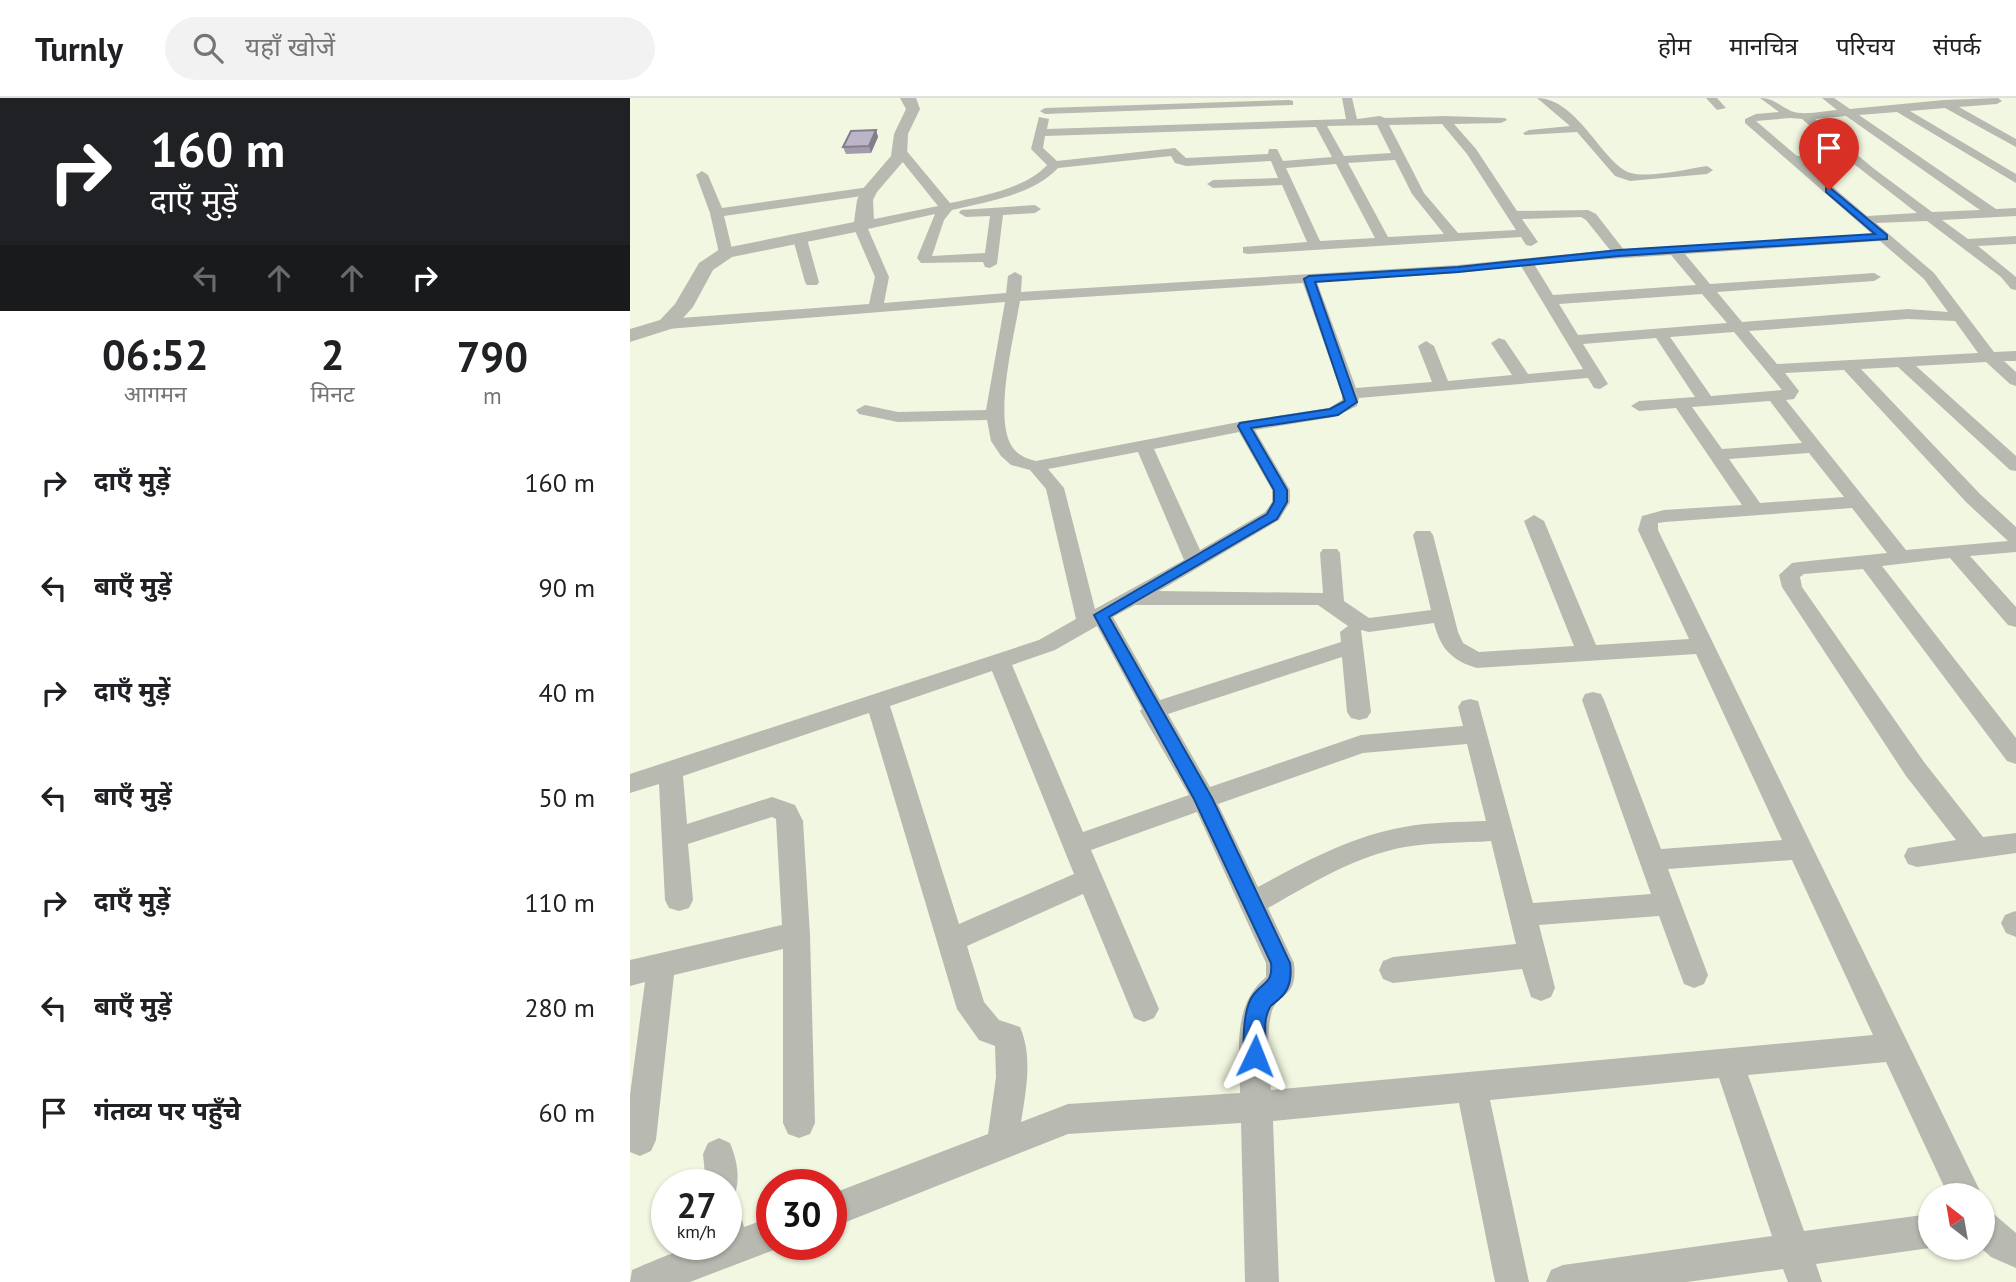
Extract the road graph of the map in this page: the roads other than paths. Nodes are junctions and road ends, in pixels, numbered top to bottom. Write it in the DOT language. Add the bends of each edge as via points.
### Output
graph roads {
  1 [pos="907,98"];
  2 [pos="1048,98"];
  3 [pos="1347,98"];
  4 [pos="1542,98"];
  5 [pos="1711,98"];
  6 [pos="1765,98"];
  7 [pos="1827,98"];
  8 [pos="1881,98"];
  9 [pos="1289,100"];
  10 [pos="1940,101"];
  11 [pos="1998,101"];
  12 [pos="1165,102"];
  13 [pos="1226,102"];
  14 [pos="1721,108"];
  15 [pos="1897,108"];
  16 [pos="1045,111"];
  17 [pos="1853,113"];
  18 [pos="1790,114"];
  19 [pos="1805,116"];
  20 [pos="1380,119"];
  21 [pos="1444,120"];
  22 [pos="1501,120"];
  23 [pos="1352,122"];
  24 [pos="1320,123"];
  25 [pos="1289,125"];
  26 [pos="1580,128"];
  27 [pos="1168,130"];
  28 [pos="1040,133"];
  29 [pos="1529,133"];
  30 [pos="1270,143"];
  31 [pos="2016,144"];
  32 [pos="901,152"];
  33 [pos="1175,152"];
  34 [pos="1397,156"];
  35 [pos="1853,157"];
  36 [pos="1340,160"];
  37 [pos="1794,160"];
  38 [pos="1276,161"];
  39 [pos="1054,165"];
  40 [pos="1707,170"];
  41 [pos="702,175"];
  42 [pos="2016,179"];
  43 [pos="1285,181"];
  44 [pos="1213,184"];
  45 [pos="869,191"];
  46 [pos="1035,209"];
  47 [pos="944,211"];
  48 [pos="717,212"];
  49 [pos="997,212"];
  50 [pos="2016,212"];
  51 [pos="1993,213"];
  52 [pos="1514,215"];
  53 [pos="1930,216"];
  54 [pos="1864,220"];
  55 [pos="860,226"];
  56 [pos="1526,233"];
  57 [pos="1454,237"];
  58 [pos="1883,237"];
  59 [pos="800,239"];
  60 [pos="2016,240"];
  61 [pos="1384,242"];
  62 [pos="1965,243"];
  63 [pos="1316,247"];
  64 [pos="1248,250"];
  65 [pos="1674,250"];
  66 [pos="726,253"];
  67 [pos="1619,253"];
  68 [pos="1542,259"];
  69 [pos="1357,260"];
  70 [pos="1525,261"];
  71 [pos="2011,274"];
  72 [pos="1015,276"];
  73 [pos="1874,277"];
  74 [pos="1309,279"];
  75 [pos="812,282"];
  76 [pos="2016,286"];
  77 [pos="1707,289"];
  78 [pos="1013,297"];
  79 [pos="1549,300"];
  80 [pos="875,308"];
  81 [pos="1960,317"];
  82 [pos="667,324"];
  83 [pos="1738,327"];
  84 [pos="1660,333"];
  85 [pos="630,336"];
  86 [pos="1572,340"];
  87 [pos="1499,343"];
  88 [pos="1426,346"];
  89 [pos="2016,356"];
  90 [pos="1989,357"];
  91 [pos="1901,361"];
  92 [pos="1847,364"];
  93 [pos="1772,369"];
  94 [pos="1523,379"];
  95 [pos="1596,379"];
  96 [pos="2016,381"];
  97 [pos="1442,386"];
  98 [pos="1350,394"];
  99 [pos="1774,396"];
  100 [pos="1706,401"];
  101 [pos="1681,403"];
  102 [pos="1639,406"];
  103 [pos="865,411"];
  104 [pos="995,415"];
  105 [pos="1244,426"];
  106 [pos="1144,445"];
  107 [pos="1814,447"];
  108 [pos="1717,455"];
  109 [pos="1036,466"];
  110 [pos="2016,466"];
  111 [pos="1858,502"];
  112 [pos="1756,511"];
  113 [pos="1534,521"];
  114 [pos="1423,535"];
  115 [pos="2013,548"];
  116 [pos="1955,551"];
  117 [pos="1330,553"];
  118 [pos="1901,557"];
  119 [pos="1195,562"];
  120 [pos="1868,562"];
  121 [pos="1133,598"];
  122 [pos="1334,601"];
  123 [pos="1443,615"];
  124 [pos="1094,618"];
  125 [pos="1350,619"];
  126 [pos="2016,621"];
  127 [pos="1353,646"];
  128 [pos="1703,646"];
  129 [pos="1588,653"];
  130 [pos="999,662"];
  131 [pos="1593,699"];
  132 [pos="878,703"];
  133 [pos="1470,707"];
  134 [pos="1152,711"];
  135 [pos="1359,712"];
  136 [pos="1476,734"];
  137 [pos="2016,755"];
  138 [pos="670,769"];
  139 [pos="630,784"];
  140 [pos="1203,798"];
  141 [pos="1501,830"];
  142 [pos="675,838"];
  143 [pos="2016,843"];
  144 [pos="1075,845"];
  145 [pos="1977,848"];
  146 [pos="1800,849"];
  147 [pos="1917,856"];
  148 [pos="1652,860"];
  149 [pos="1089,879"];
  150 [pos="679,900"];
  151 [pos="1252,903"];
  152 [pos="1668,904"];
  153 [pos="1522,915"];
  154 [pos="795,934"];
  155 [pos="951,940"];
  156 [pos="1532,955"];
  157 [pos="661,967"];
  158 [pos="1393,970"];
  159 [pos="630,973"];
  160 [pos="1694,975"];
  161 [pos="1541,988"];
  162 [pos="1144,1009"];
  163 [pos="1895,1047"];
  164 [pos="1729,1063"];
  165 [pos="1472,1088"];
  166 [pos="1256,1107"];
  167 [pos="799,1123"];
  168 [pos="640,1140"];
  169 [pos="1002,1145"];
  170 [pos="1959,1183"];
  171 [pos="847,1205"];
  172 [pos="1918,1233"];
  173 [pos="1995,1238"];
  174 [pos="1792,1250"];
  175 [pos="2016,1251"];
  176 [pos="682,1260"];
  177 [pos="644,1282"];
  178 [pos="1262,1282"];
  179 [pos="1512,1282"];
  180 [pos="1563,1282"];
  181 [pos="1805,1282"];
  1 -- 32 [label="street" via="913,109 901,134"];
  2 -- 16 [label="street"];
  3 -- 23 [label="street"];
  4 -- 26 [label="street"];
  5 -- 14 [label="street"];
  6 -- 18 [label="street"];
  7 -- 17 [label="street"];
  8 -- 15 [label="street"];
  9 -- 13 [label="street"];
  9 -- 25 [label="street"];
  10 -- 11 [label="street"];
  10 -- 15 [label="street"];
  10 -- 31 [label="street"];
  12 -- 13 [label="street"];
  12 -- 16 [label="street"];
  12 -- 27 [label="street"];
  15 -- 17 [label="street"];
  15 -- 42 [label="street"];
  16 -- 28 [label="street"];
  17 -- 19 [label="street"];
  17 -- 51 [label="street"];
  18 -- 19 [label="street"];
  18 -- 37 [label="street" via="1749,121"];
  19 -- 35 [label="street"];
  20 -- 21 [label="street"];
  20 -- 23 [label="street"];
  20 -- 34 [label="street"];
  21 -- 22 [label="street"];
  21 -- 52 [label="street" via="1472,152"];
  23 -- 24 [label="street"];
  24 -- 25 [label="street"];
  24 -- 36 [label="street"];
  25 -- 27 [label="street"];
  26 -- 29 [label="street"];
  26 -- 40 [label="street" via="1619,173 1628,177"];
  27 -- 28 [label="street"];
  27 -- 33 [label="street"];
  28 -- 39 [label="street" via="1037,149"];
  30 -- 38 [label="street"];
  32 -- 45 [label="street"];
  32 -- 47 [label="street"];
  33 -- 38 [label="street" via="1186,162"];
  33 -- 39 [label="street"];
  34 -- 36 [label="street"];
  34 -- 57 [label="street" via="1418,194"];
  35 -- 37 [label="street"];
  35 -- 53 [label="street"];
  36 -- 38 [label="street"];
  36 -- 61 [label="street"];
  37 -- 54 [label="street"];
  38 -- 43 [label="street"];
  39 -- 47 [label="street" via="1051,173 1040,179"];
  41 -- 48 [label="street"];
  43 -- 44 [label="street"];
  43 -- 63 [label="street"];
  45 -- 48 [label="street"];
  45 -- 55 [label="street"];
  46 -- 49 [label="street"];
  47 -- 49 [label="street"];
  47 -- 49 [label="street" via="926,260 991,260"];
  47 -- 55 [label="street"];
  48 -- 66 [label="street"];
  50 -- 51 [label="street"];
  51 -- 53 [label="street"];
  52 -- 56 [label="street"];
  52 -- 67 [label="street" via="1588,215"];
  53 -- 54 [label="street"];
  53 -- 62 [label="street"];
  54 -- 58 [label="street"];
  55 -- 59 [label="street"];
  55 -- 80 [label="street" via="882,277"];
  56 -- 57 [label="street"];
  56 -- 68 [label="street"];
  57 -- 61 [label="street"];
  58 -- 65 [label="street"];
  58 -- 81 [label="street" via="1929,276"];
  59 -- 66 [label="street"];
  59 -- 75 [label="street"];
  60 -- 62 [label="street"];
  61 -- 69 [label="street"];
  62 -- 71 [label="street"];
  63 -- 64 [label="street"];
  63 -- 69 [label="street"];
  65 -- 67 [label="street"];
  65 -- 77 [label="street"];
  66 -- 82 [label="street" via="706,267 683,307"];
  67 -- 68 [label="street"];
  68 -- 70 [label="street"];
  69 -- 70 [label="street" via="1458,270"];
  69 -- 74 [label="street"];
  70 -- 79 [label="street"];
  71 -- 76 [label="street"];
  72 -- 78 [label="street"];
  73 -- 77 [label="street"];
  74 -- 78 [label="street"];
  74 -- 98 [label="street"];
  77 -- 79 [label="street"];
  77 -- 83 [label="street"];
  78 -- 80 [label="street"];
  78 -- 104 [label="street"];
  79 -- 86 [label="street"];
  80 -- 82 [label="street"];
  81 -- 83 [label="street" via="1908,313"];
  81 -- 90 [label="street"];
  82 -- 85 [label="street"];
  83 -- 84 [label="street"];
  83 -- 93 [label="street"];
  84 -- 86 [label="street"];
  84 -- 100 [label="street"];
  86 -- 95 [label="street"];
  87 -- 94 [label="street"];
  88 -- 97 [label="street"];
  89 -- 90 [label="street"];
  90 -- 91 [label="street"];
  90 -- 96 [label="street"];
  91 -- 92 [label="street"];
  91 -- 110 [label="street"];
  92 -- 93 [label="street"];
  92 -- 115 [label="street" via="1973,498"];
  93 -- 99 [label="street" via="1791,391"];
  94 -- 95 [label="street"];
  94 -- 97 [label="street"];
  97 -- 98 [label="street"];
  98 -- 105 [label="street" via="1351,402 1334,412"];
  99 -- 100 [label="street"];
  99 -- 107 [label="street"];
  100 -- 101 [label="street"];
  101 -- 102 [label="street"];
  101 -- 108 [label="street"];
  103 -- 104 [label="street" via="898,417"];
  104 -- 109 [label="street" via="1007,452 1017,461"];
  105 -- 106 [label="street"];
  105 -- 119 [label="street" via="1281,490 1281,502 1272,516"];
  106 -- 109 [label="street"];
  106 -- 119 [label="street"];
  107 -- 108 [label="street"];
  107 -- 111 [label="street"];
  108 -- 112 [label="street"];
  109 -- 124 [label="street" via="1055,488"];
  111 -- 112 [label="street"];
  111 -- 118 [label="street"];
  112 -- 128 [label="street" via="1649,520 1648,530"];
  113 -- 129 [label="street"];
  114 -- 123 [label="street"];
  115 -- 116 [label="street"];
  116 -- 118 [label="street"];
  116 -- 126 [label="street"];
  117 -- 122 [label="street"];
  118 -- 120 [label="street"];
  119 -- 121 [label="street"];
  120 -- 137 [label="street"];
  120 -- 145 [label="street" via="1799,568 1789,575 1792,587 1915,769"];
  121 -- 122 [label="street"];
  121 -- 124 [label="street"];
  122 -- 125 [label="street"];
  123 -- 125 [label="street" via="1369,625"];
  123 -- 129 [label="street" via="1450,645 1477,660"];
  124 -- 130 [label="street" via="1047,645"];
  124 -- 134 [label="street"];
  125 -- 127 [label="street"];
  127 -- 134 [label="street"];
  127 -- 135 [label="street"];
  128 -- 129 [label="street"];
  128 -- 146 [label="street"];
  130 -- 132 [label="street"];
  130 -- 144 [label="street"];
  131 -- 148 [label="street"];
  132 -- 138 [label="street"];
  132 -- 155 [label="street"];
  133 -- 136 [label="street"];
  134 -- 140 [label="street"];
  136 -- 140 [label="street" via="1361,744"];
  136 -- 141 [label="street"];
  138 -- 139 [label="street"];
  138 -- 142 [label="street"];
  140 -- 144 [label="street"];
  140 -- 151 [label="street"];
  141 -- 151 [label="street" via="1380,843 1333,860"];
  141 -- 153 [label="street"];
  142 -- 150 [label="street"];
  142 -- 154 [label="street" via="772,807 786,812 797,903"];
  143 -- 145 [label="street"];
  144 -- 149 [label="street"];
  145 -- 147 [label="street"];
  146 -- 148 [label="street"];
  146 -- 163 [label="street"];
  148 -- 152 [label="street"];
  149 -- 155 [label="street"];
  149 -- 162 [label="street"];
  151 -- 166 [label="street" via="1282,977 1261,1001 1254,1031"];
  152 -- 153 [label="street"];
  152 -- 160 [label="street"];
  153 -- 156 [label="street"];
  154 -- 157 [label="street"];
  154 -- 167 [label="street"];
  155 -- 169 [label="street" via="972,1009 989,1030 1009,1037 1013,1054"];
  156 -- 158 [label="street"];
  156 -- 161 [label="street"];
  157 -- 159 [label="street"];
  157 -- 168 [label="street"];
  163 -- 164 [label="street"];
  163 -- 170 [label="street"];
  164 -- 165 [label="street"];
  164 -- 174 [label="street"];
  165 -- 166 [label="street"];
  165 -- 179 [label="street"];
  166 -- 169 [label="street" via="1068,1119"];
  166 -- 178 [label="street"];
  169 -- 171 [label="street"];
  172 -- 174 [label="street"];
  173 -- 175 [label="street"];
  174 -- 180 [label="street"];
  174 -- 181 [label="street"];
  176 -- 177 [label="street"];
}
